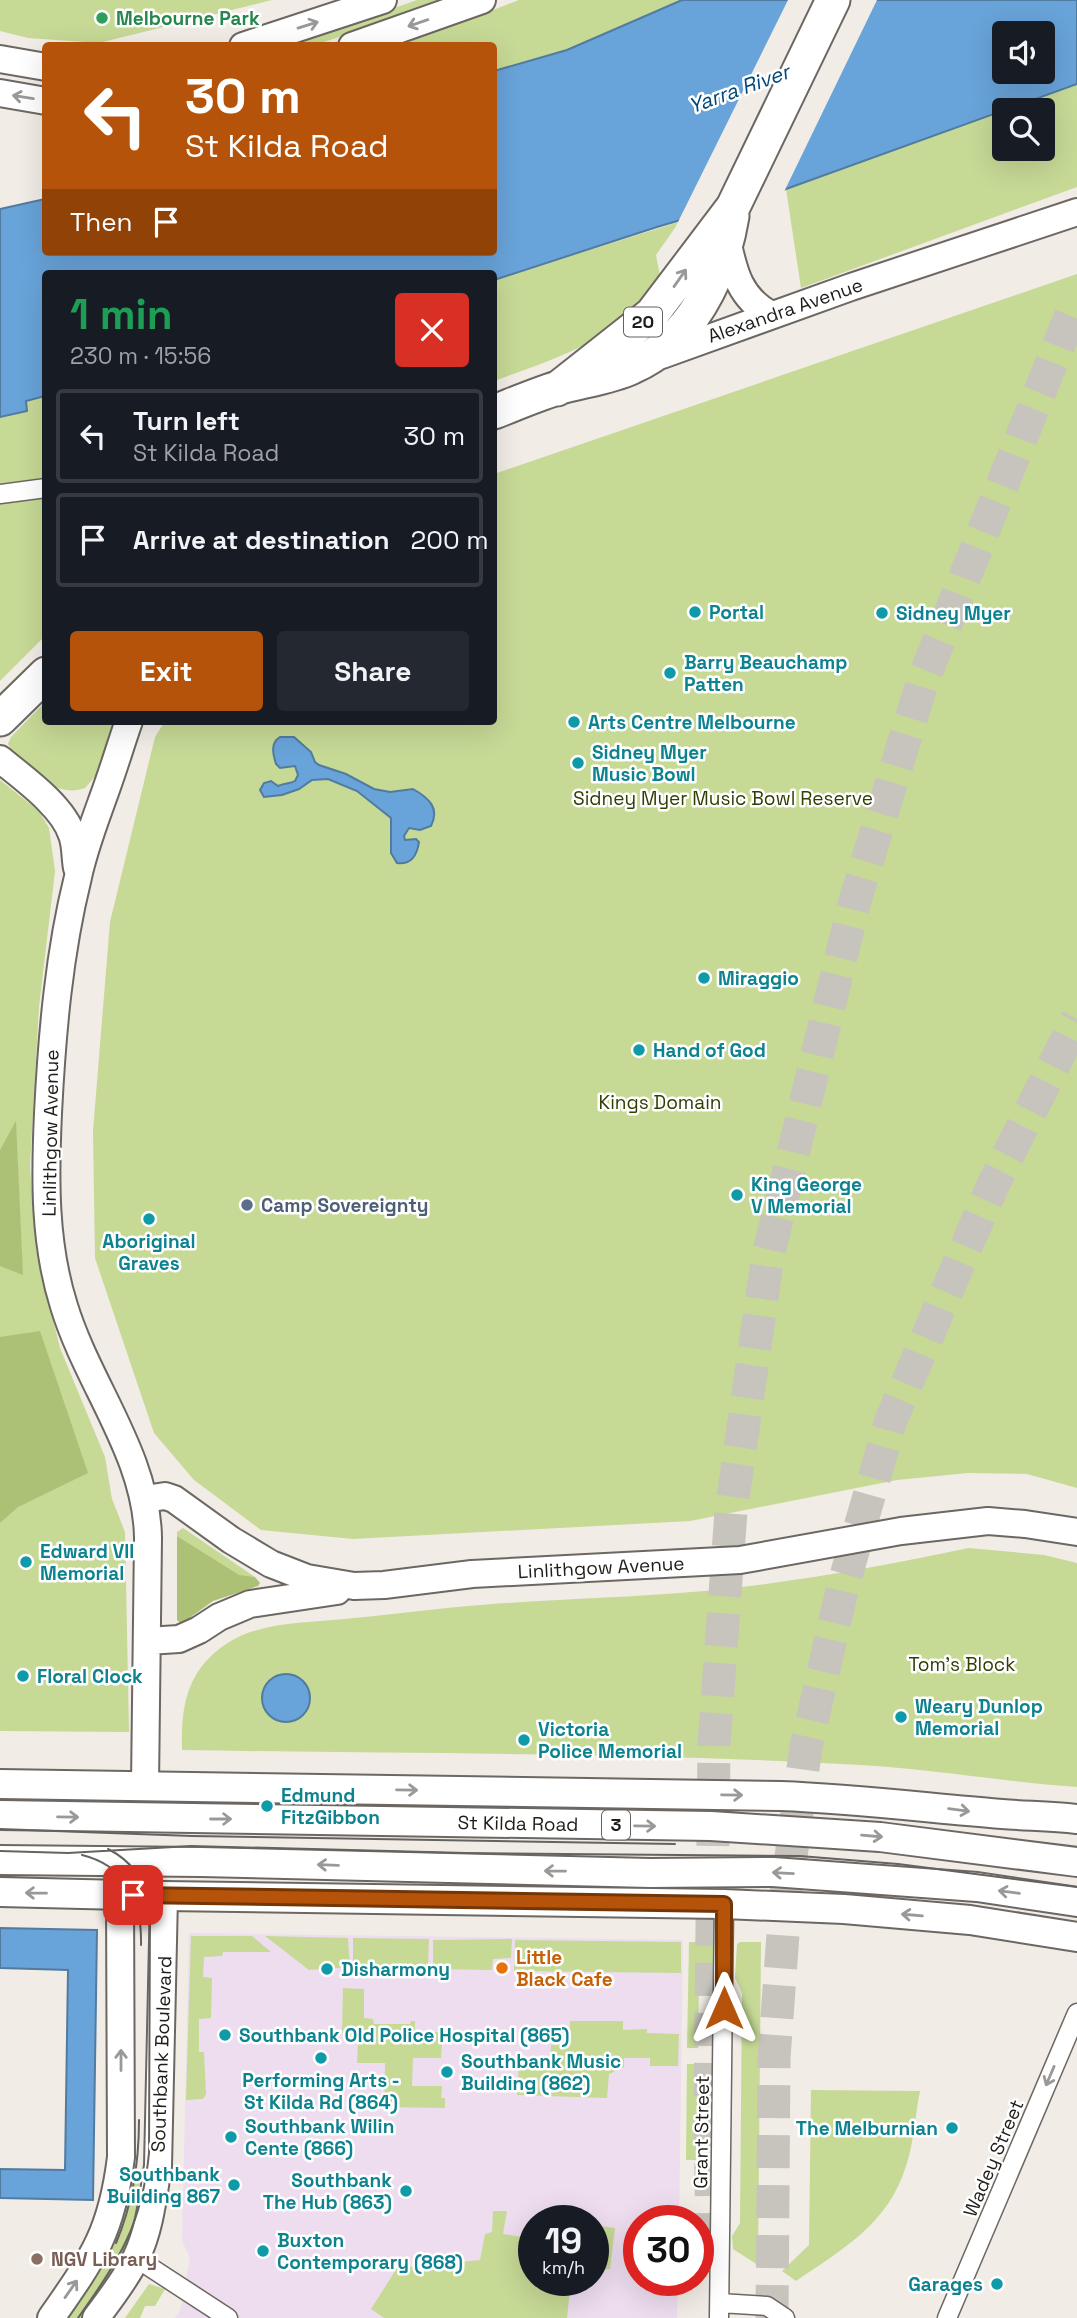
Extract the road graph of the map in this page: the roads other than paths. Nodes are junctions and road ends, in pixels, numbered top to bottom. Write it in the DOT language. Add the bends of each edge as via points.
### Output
graph roads {
  1 [pos="383,0"];
  2 [pos="482,0"];
  3 [pos="833,0"];
  4 [pos="255,42"];
  5 [pos="363,42"];
  6 [pos="0,60"];
  7 [pos="42,66"];
  8 [pos="0,93"];
  9 [pos="42,100"];
  10 [pos="1077,212"];
  11 [pos="725,228"];
  12 [pos="771,315"];
  13 [pos="631,368"];
  14 [pos="557,388"];
  15 [pos="497,411"];
  16 [pos="42,489"];
  17 [pos="0,494"];
  18 [pos="42,678"];
  19 [pos="0,719"];
  20 [pos="129,725"];
  21 [pos="0,759"];
  22 [pos="110,778"];
  23 [pos="46,798"];
  24 [pos="78,877"];
  25 [pos="145,1499"];
  26 [pos="1077,1532"];
  27 [pos="384,1585"];
  28 [pos="147,1641"];
  29 [pos="0,1784"];
  30 [pos="145,1785"];
  31 [pos="0,1815"];
  32 [pos="146,1818"];
  33 [pos="1077,1819"];
  34 [pos="0,1860"];
  35 [pos="128,1862"];
  36 [pos="1077,1862"];
  37 [pos="159,1863"];
  38 [pos="598,1872"];
  39 [pos="0,1892"];
  40 [pos="120,1895"];
  41 [pos="164,1896"];
  42 [pos="1077,1902"];
  43 [pos="608,1903"];
  44 [pos="724,1904"];
  45 [pos="1077,1937"];
  46 [pos="1077,2013"];
  47 [pos="136,2258"];
  48 [pos="720,2311"];
  49 [pos="51,2318"];
  50 [pos="96,2318"];
  51 [pos="228,2318"];
  52 [pos="786,2318"];
  53 [pos="947,2318"];
  4 -- 1 [label="street, one-way"];
  2 -- 5 [label="street, one-way"];
  3 -- 11 [label="highway, 20"];
  6 -- 7 [label="street"];
  9 -- 8 [label="street, one-way"];
  10 -- 12 [label="street, Alexandra Avenue"];
  11 -- 12 [label="street" via="738,282 757,306"];
  11 -- 13 [label="highway, 20" via="712,282 690,320 662,349"];
  14 -- 11 [label="highway, 20, one-way" via="646,320"];
  12 -- 13 [label="street, Alexandra Avenue"];
  13 -- 14 [label="highway, Alexandra Avenue / 20"];
  14 -- 15 [label="highway, Alexandra Avenue / 20"];
  16 -- 17 [label="street"];
  18 -- 19 [label="highway"];
  20 -- 22 [label="street, Linlithgow Avenue"];
  21 -- 23 [label="street, Linlithgow Avenue"];
  22 -- 23 [label="street" via="82,800"];
  22 -- 24 [label="street, Linlithgow Avenue"];
  23 -- 24 [label="street, Linlithgow Avenue" via="68,824"];
  24 -- 25 [label="street, Linlithgow Avenue" via="53,1032 47,1219 55,1277 72,1330"];
  25 -- 27 [label="street, Linlithgow Avenue" via="174,1499 247,1550 290,1572 335,1584"];
  25 -- 28 [label="street, Linlithgow Avenue"];
  26 -- 27 [label="street, Linlithgow Avenue" via="988,1521 901,1531 740,1560 472,1574"];
  27 -- 28 [label="street" via="250,1604 180,1639"];
  28 -- 30 [label="street, Linlithgow Avenue"];
  29 -- 30 [label="main road, St Kilda Road"];
  30 -- 32 [label="main road, Southbank Boulevard"];
  30 -- 33 [label="main road, St Kilda Road, one-way" via="781,1796"];
  31 -- 32 [label="main road, St Kilda Road, one-way"];
  32 -- 35 [label="main road, Southbank Boulevard"];
  32 -- 36 [label="main road, St Kilda Road / 3, one-way" via="711,1826 880,1837"];
  32 -- 37 [label="main road, Southbank Boulevard"];
  34 -- 35 [label="main road"];
  35 -- 37 [label="main road"];
  35 -- 40 [label="main road, Southbank Boulevard"];
  38 -- 37 [label="main road, one-way"];
  37 -- 41 [label="main road, Southbank Boulevard"];
  42 -- 38 [label="main road, one-way" via="976,1887 846,1876"];
  38 -- 43 [label="main road"];
  40 -- 39 [label="main road, one-way"];
  40 -- 41 [label="main road"];
  49 -- 40 [label="street, Southbank Boulevard, one-way" via="91,2261 117,2188 121,2157"];
  41 -- 43 [label="main road"];
  41 -- 47 [label="street, Southbank Boulevard" via="158,2166 148,2226"];
  43 -- 44 [label="main road"];
  45 -- 44 [label="main road, one-way" via="958,1919"];
  44 -- 48 [label="street, Grant Street"];
  46 -- 53 [label="street, Wadey Street, one-way"];
  47 -- 50 [label="street, Southbank Boulevard"];
  47 -- 51 [label="street"];
  48 -- 52 [label="street" via="767,2306"];
}
